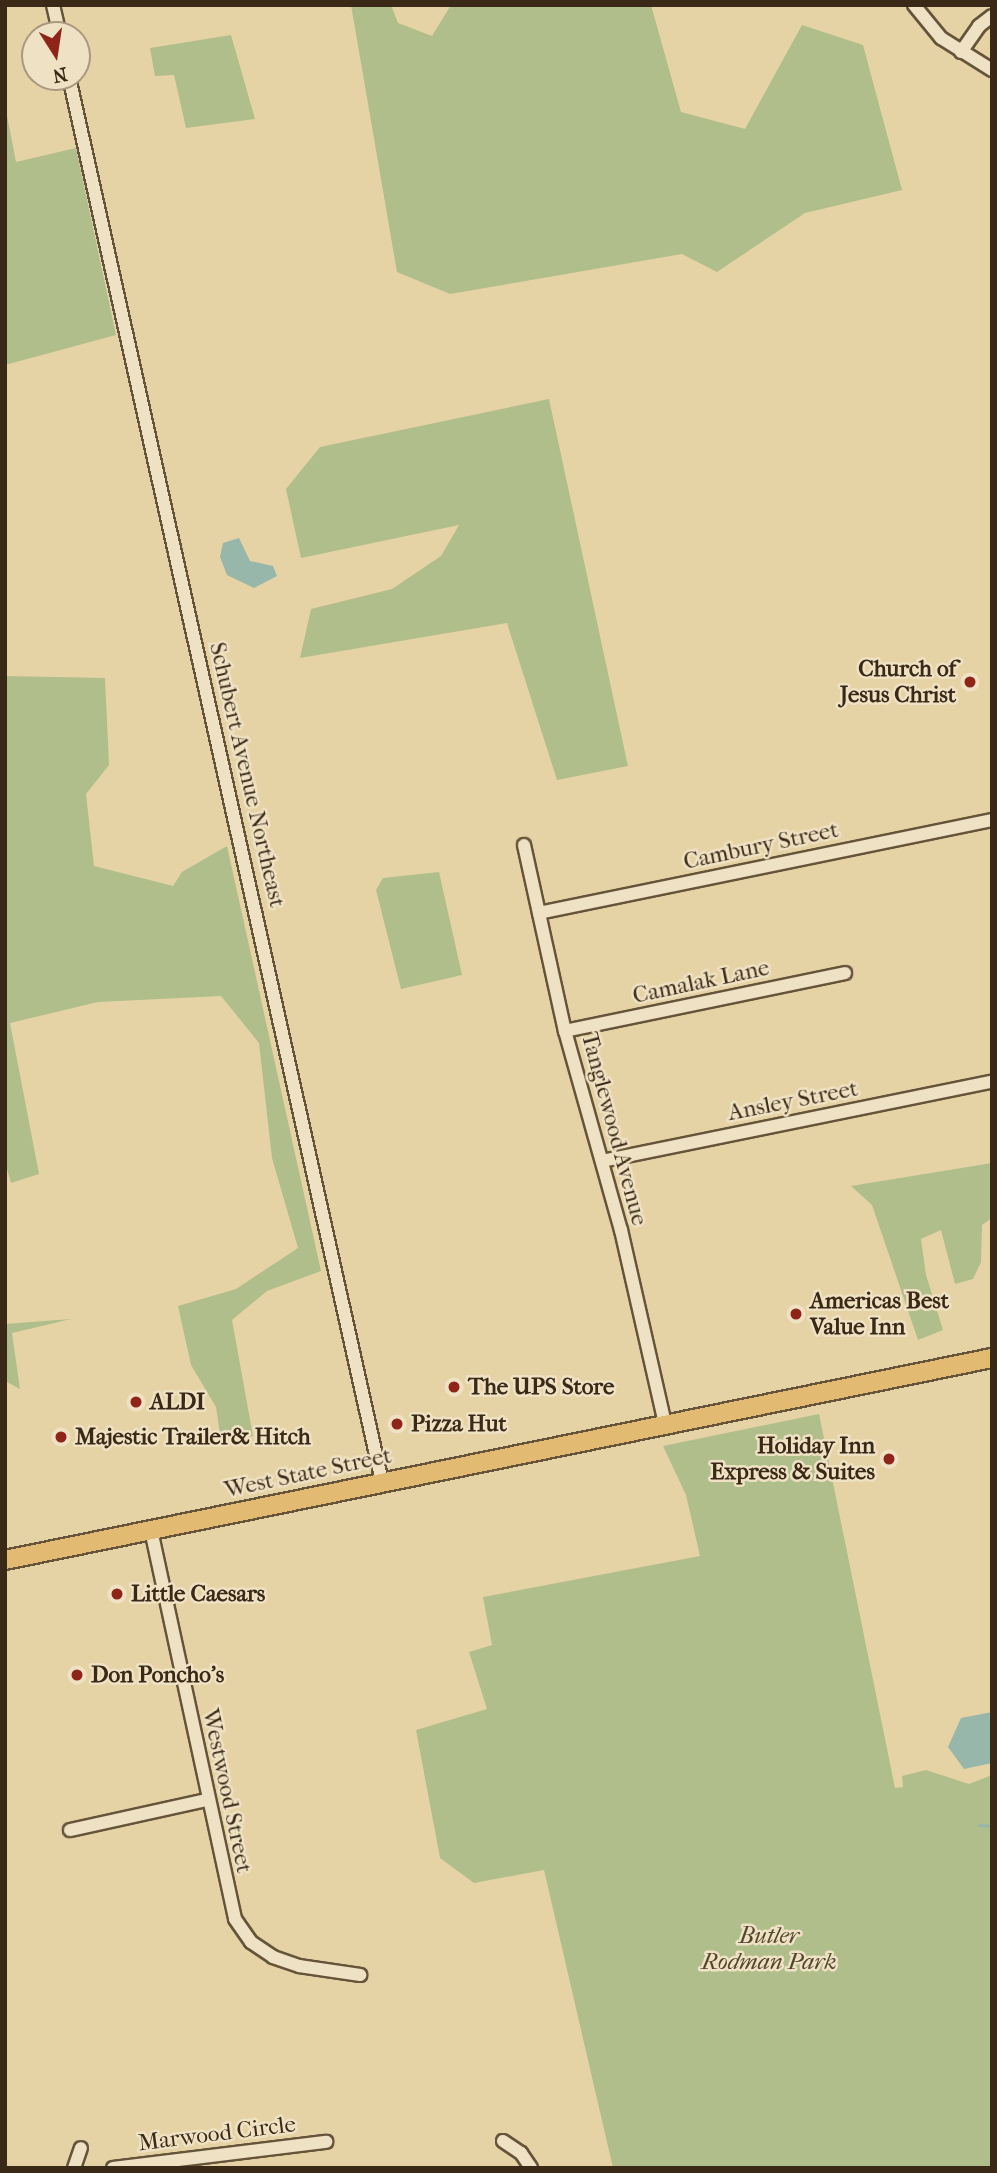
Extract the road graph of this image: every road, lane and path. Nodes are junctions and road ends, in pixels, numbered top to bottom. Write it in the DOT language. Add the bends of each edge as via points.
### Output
graph roads {
  1 [pos="914,5"];
  2 [pos="992,16"];
  3 [pos="961,52"];
  4 [pos="992,70"];
  5 [pos="72,91"];
  6 [pos="992,820"];
  7 [pos="524,845"];
  8 [pos="539,914"];
  9 [pos="845,974"];
  10 [pos="565,1031"];
  11 [pos="992,1082"];
  12 [pos="602,1161"];
  13 [pos="992,1358"];
  14 [pos="665,1424"];
  15 [pos="382,1482"];
  16 [pos="151,1530"];
  17 [pos="5,1560"];
  18 [pos="207,1800"];
  19 [pos="70,1830"];
  20 [pos="360,1975"];
  21 [pos="503,2141"];
  22 [pos="326,2142"];
  23 [pos="81,2148"];
  24 [pos="74,2168"];
  25 [pos="113,2168"];
  26 [pos="531,2168"];
  1 -- 3 [label="street" via="930,29"];
  2 -- 3 [label="street"];
  3 -- 4 [label="street"];
  5 -- 15 [label="street, Schubert Avenue Northeast"];
  6 -- 8 [label="street, Cambury Street"];
  7 -- 8 [label="street, Tanglewood Avenue"];
  8 -- 10 [label="street, Tanglewood Avenue"];
  9 -- 10 [label="street, Camalak Lane"];
  10 -- 12 [label="street, Tanglewood Avenue"];
  11 -- 12 [label="street, Ansley Street"];
  12 -- 14 [label="street, Tanglewood Avenue"];
  13 -- 14 [label="highway, West State Street"];
  14 -- 15 [label="highway, West State Street"];
  15 -- 16 [label="highway, West State Street"];
  16 -- 17 [label="highway, West State Street"];
  16 -- 18 [label="street, Westwood Street"];
  18 -- 19 [label="street"];
  18 -- 20 [label="street, Westwood Street" via="229,1901 251,1942 286,1963"];
  21 -- 26 [label="street" via="521,2153"];
  22 -- 25 [label="street, Marwood Circle"];
  23 -- 24 [label="street"];
}
